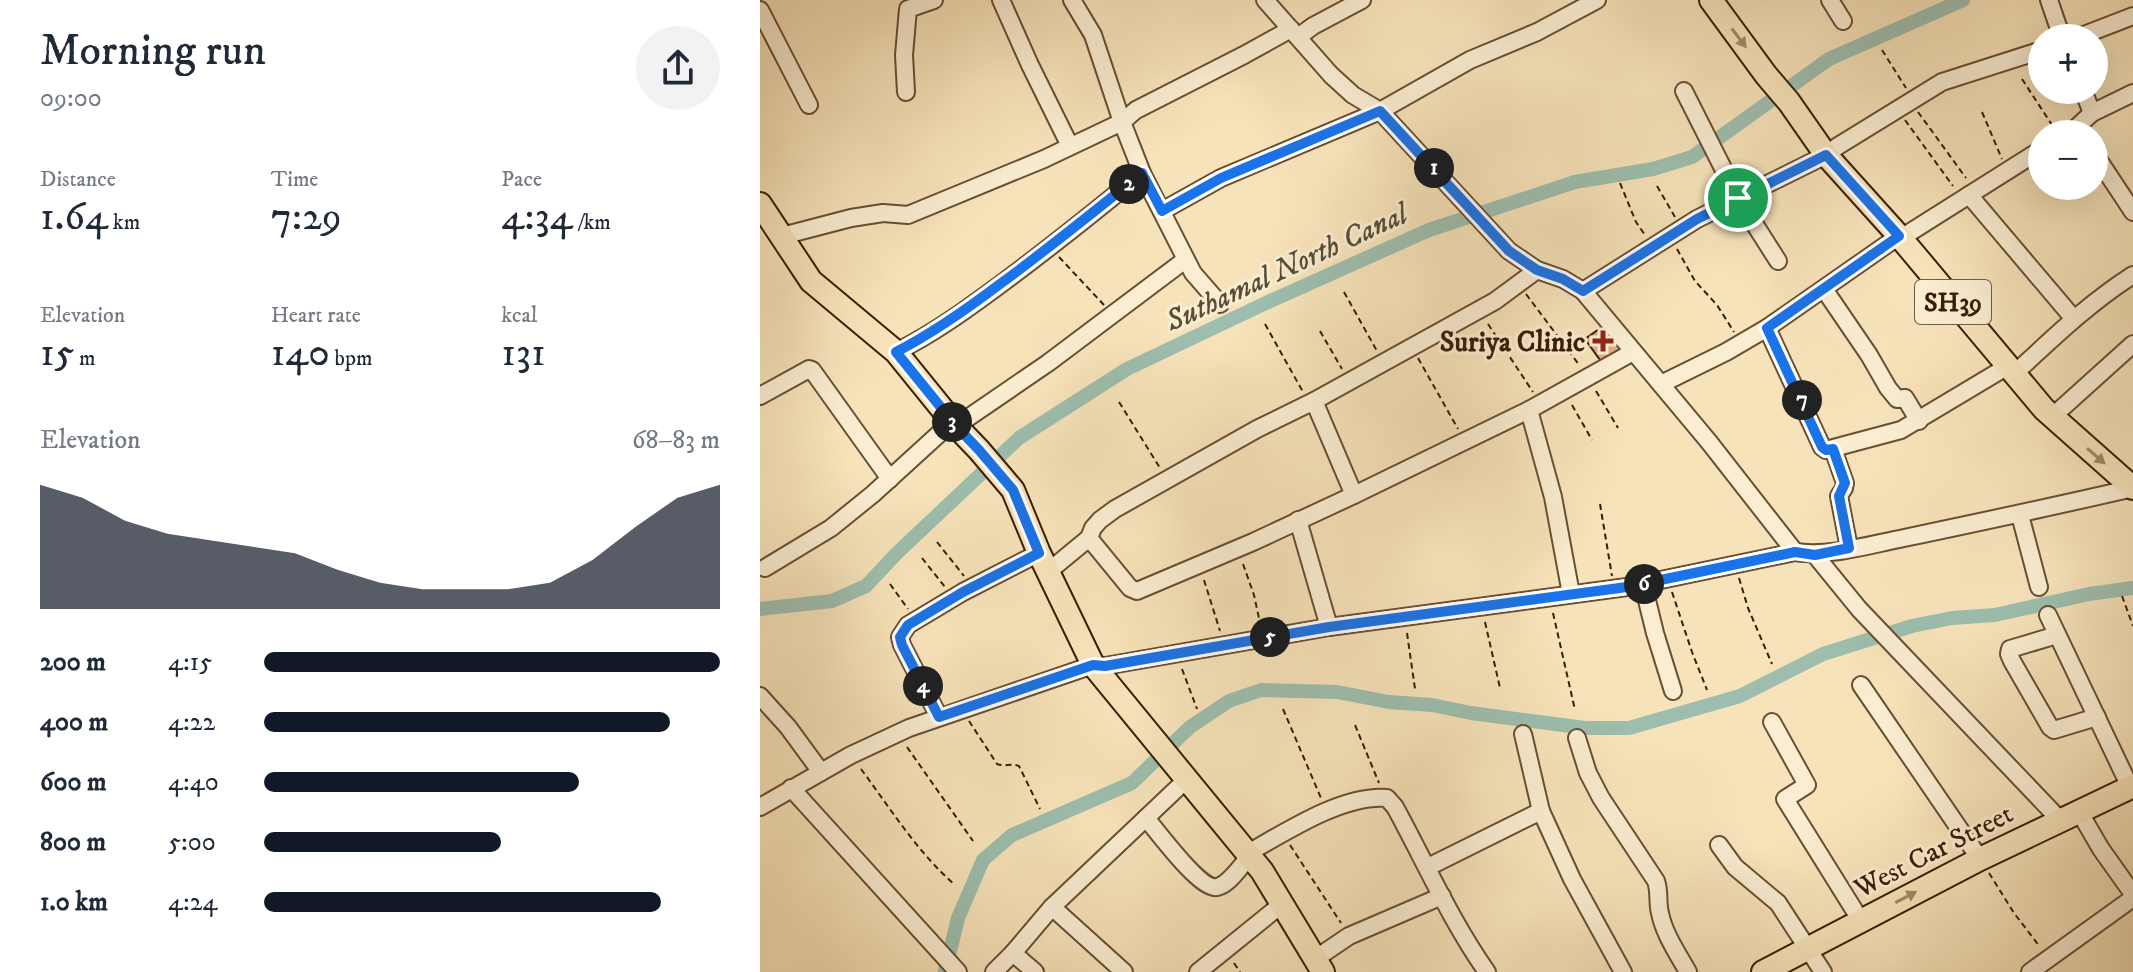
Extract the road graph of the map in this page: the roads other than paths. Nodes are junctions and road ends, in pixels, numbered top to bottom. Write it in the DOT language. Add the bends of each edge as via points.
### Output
graph roads {
  1 [pos="934,0"];
  2 [pos="1001,0"];
  3 [pos="1072,0"];
  4 [pos="1265,0"];
  5 [pos="1362,0"];
  6 [pos="1711,0"];
  7 [pos="1830,0"];
  8 [pos="2049,0"];
  9 [pos="1586,3"];
  10 [pos="760,10"];
  11 [pos="2133,16"];
  12 [pos="1843,21"];
  13 [pos="2057,24"];
  14 [pos="2108,26"];
  15 [pos="1294,33"];
  16 [pos="2028,54"];
  17 [pos="1684,91"];
  18 [pos="906,92"];
  19 [pos="2133,93"];
  20 [pos="2088,104"];
  21 [pos="809,105"];
  22 [pos="1380,111"];
  23 [pos="2092,113"];
  24 [pos="2086,120"];
  25 [pos="1122,122"];
  26 [pos="1070,146"];
  27 [pos="1826,155"];
  28 [pos="2028,158"];
  29 [pos="1142,173"];
  30 [pos="2108,174"];
  31 [pos="1969,195"];
  32 [pos="1738,198"];
  33 [pos="760,204"];
  34 [pos="1162,211"];
  35 [pos="2133,212"];
  36 [pos="782,236"];
  37 [pos="1900,237"];
  38 [pos="1185,260"];
  39 [pos="1778,261"];
  40 [pos="1537,270"];
  41 [pos="2133,275"];
  42 [pos="1824,289"];
  43 [pos="1583,291"];
  44 [pos="1220,304"];
  45 [pos="2074,319"];
  46 [pos="1767,328"];
  47 [pos="2133,344"];
  48 [pos="896,352"];
  49 [pos="1633,352"];
  50 [pos="2011,370"];
  51 [pos="1661,384"];
  52 [pos="760,396"];
  53 [pos="1312,402"];
  54 [pos="1535,406"];
  55 [pos="2052,417"];
  56 [pos="1919,421"];
  57 [pos="954,424"];
  58 [pos="1833,449"];
  59 [pos="890,479"];
  60 [pos="2133,488"];
  61 [pos="1354,495"];
  62 [pos="2020,515"];
  63 [pos="1298,520"];
  64 [pos="1089,538"];
  65 [pos="1849,548"];
  66 [pos="1795,552"];
  67 [pos="1815,555"];
  68 [pos="1044,562"];
  69 [pos="765,568"];
  70 [pos="1643,584"];
  71 [pos="2039,587"];
  72 [pos="1571,594"];
  73 [pos="2048,615"];
  74 [pos="1329,627"];
  75 [pos="2057,635"];
  76 [pos="1093,665"];
  77 [pos="1861,685"];
  78 [pos="1673,691"];
  79 [pos="760,696"];
  80 [pos="939,717"];
  81 [pos="2097,717"];
  82 [pos="1772,722"];
  83 [pos="1523,734"];
  84 [pos="1577,738"];
  85 [pos="1180,771"];
  86 [pos="821,772"];
  87 [pos="2132,787"];
  88 [pos="791,788"];
  89 [pos="760,807"];
  90 [pos="1541,811"];
  91 [pos="2070,816"];
  92 [pos="1146,818"];
  93 [pos="1719,845"];
  94 [pos="1249,855"];
  95 [pos="1980,859"];
  96 [pos="1428,867"];
  97 [pos="1442,896"];
  98 [pos="2133,896"];
  99 [pos="1282,904"];
  100 [pos="1052,907"];
  101 [pos="1861,921"];
  102 [pos="1809,949"];
  103 [pos="1013,953"];
  104 [pos="1319,965"];
  105 [pos="958,972"];
  106 [pos="994,972"];
  107 [pos="1035,972"];
  108 [pos="1124,972"];
  109 [pos="1198,972"];
  110 [pos="1487,972"];
  111 [pos="1623,972"];
  112 [pos="1688,972"];
  113 [pos="1763,972"];
  114 [pos="1823,972"];
  115 [pos="2030,972"];
  1 -- 18 [label="street" via="908,9"];
  2 -- 26 [label="street"];
  3 -- 25 [label="street" via="1093,35"];
  4 -- 15 [label="street"];
  5 -- 15 [label="street"];
  6 -- 27 [label="main road, SH39, one-way"];
  7 -- 12 [label="street"];
  8 -- 13 [label="street"];
  9 -- 22 [label="street"];
  10 -- 21 [label="street"];
  11 -- 14 [label="street"];
  15 -- 22 [label="street" via="1353,95"];
  15 -- 25 [label="street" via="1136,110"];
  16 -- 27 [label="street" via="1942,82"];
  17 -- 32 [label="street"];
  19 -- 23 [label="street"];
  20 -- 23 [label="street"];
  22 -- 34 [label="street" via="1221,178"];
  22 -- 40 [label="street" via="1509,251"];
  23 -- 24 [label="street"];
  25 -- 26 [label="street"];
  25 -- 29 [label="street"];
  26 -- 36 [label="street" via="908,215 851,218"];
  27 -- 32 [label="street"];
  27 -- 37 [label="main road, SH39"];
  28 -- 31 [label="street"];
  29 -- 34 [label="street"];
  29 -- 48 [label="street" via="1050,247"];
  30 -- 35 [label="street"];
  31 -- 37 [label="street"];
  31 -- 45 [label="street"];
  32 -- 39 [label="street"];
  32 -- 43 [label="street"];
  33 -- 36 [label="main road"];
  34 -- 38 [label="street"];
  36 -- 48 [label="main road" via="811,281"];
  37 -- 42 [label="street"];
  37 -- 50 [label="main road, SH39"];
  38 -- 44 [label="street"];
  38 -- 57 [label="street" via="1048,363"];
  40 -- 43 [label="street"];
  40 -- 53 [label="street" via="1479,309"];
  41 -- 45 [label="street"];
  42 -- 46 [label="street"];
  42 -- 56 [label="street" via="1888,388 1897,399 1905,398"];
  43 -- 49 [label="street"];
  45 -- 50 [label="street"];
  46 -- 51 [label="street"];
  46 -- 58 [label="street" via="1822,447"];
  47 -- 55 [label="street"];
  48 -- 57 [label="main road"];
  49 -- 51 [label="street"];
  49 -- 54 [label="street"];
  50 -- 55 [label="main road, SH39"];
  50 -- 56 [label="street"];
  51 -- 66 [label="street"];
  52 -- 59 [label="street" via="812,370"];
  53 -- 61 [label="street"];
  53 -- 64 [label="street" via="1107,514"];
  54 -- 61 [label="street"];
  54 -- 72 [label="street"];
  55 -- 60 [label="main road, SH39, one-way"];
  56 -- 58 [label="street"];
  57 -- 59 [label="street"];
  57 -- 68 [label="main road" via="1013,490"];
  58 -- 65 [label="street" via="1845,483 1839,496"];
  59 -- 69 [label="street" via="831,528"];
  60 -- 62 [label="street"];
  61 -- 63 [label="street"];
  62 -- 65 [label="street"];
  62 -- 71 [label="street"];
  63 -- 64 [label="street" via="1137,591"];
  63 -- 74 [label="street"];
  64 -- 68 [label="street"];
  65 -- 67 [label="street"];
  66 -- 67 [label="street"];
  66 -- 70 [label="street"];
  67 -- 91 [label="street" via="1889,641"];
  68 -- 76 [label="main road"];
  68 -- 80 [label="street" via="972,587 908,625 900,637 902,645"];
  70 -- 72 [label="street"];
  70 -- 78 [label="street"];
  72 -- 74 [label="street"];
  73 -- 75 [label="street"];
  74 -- 76 [label="street"];
  75 -- 81 [label="street"];
  75 -- 81 [label="street" via="2010,649 2012,661 2054,730"];
  76 -- 80 [label="street"];
  76 -- 85 [label="main road"];
  77 -- 95 [label="street"];
  79 -- 86 [label="street"];
  80 -- 86 [label="street"];
  81 -- 87 [label="street"];
  82 -- 101 [label="street" via="1807,785 1785,799"];
  83 -- 90 [label="street"];
  84 -- 112 [label="street" via="1601,798 1656,881 1665,931"];
  85 -- 92 [label="street"];
  85 -- 94 [label="main road"];
  86 -- 88 [label="street"];
  87 -- 91 [label="main road, West Car Street"];
  88 -- 89 [label="street"];
  88 -- 105 [label="street"];
  90 -- 96 [label="street"];
  90 -- 111 [label="street"];
  91 -- 95 [label="main road, West Car Street"];
  91 -- 98 [label="street"];
  92 -- 94 [label="street" via="1209,886 1218,887"];
  92 -- 100 [label="street"];
  93 -- 102 [label="street" via="1735,867 1778,903"];
  94 -- 96 [label="street" via="1327,810 1375,797 1387,798 1395,807"];
  94 -- 99 [label="main road"];
  101 -- 95 [label="main road, West Car Street, one-way"];
  96 -- 97 [label="street"];
  97 -- 104 [label="street" via="1349,936"];
  97 -- 110 [label="street"];
  98 -- 115 [label="street"];
  99 -- 104 [label="main road"];
  99 -- 109 [label="street"];
  100 -- 103 [label="street"];
  100 -- 108 [label="street"];
  101 -- 102 [label="main road, West Car Street"];
  102 -- 113 [label="main road, West Car Street"];
  102 -- 114 [label="street"];
  103 -- 106 [label="street"];
  103 -- 107 [label="street"];
}
